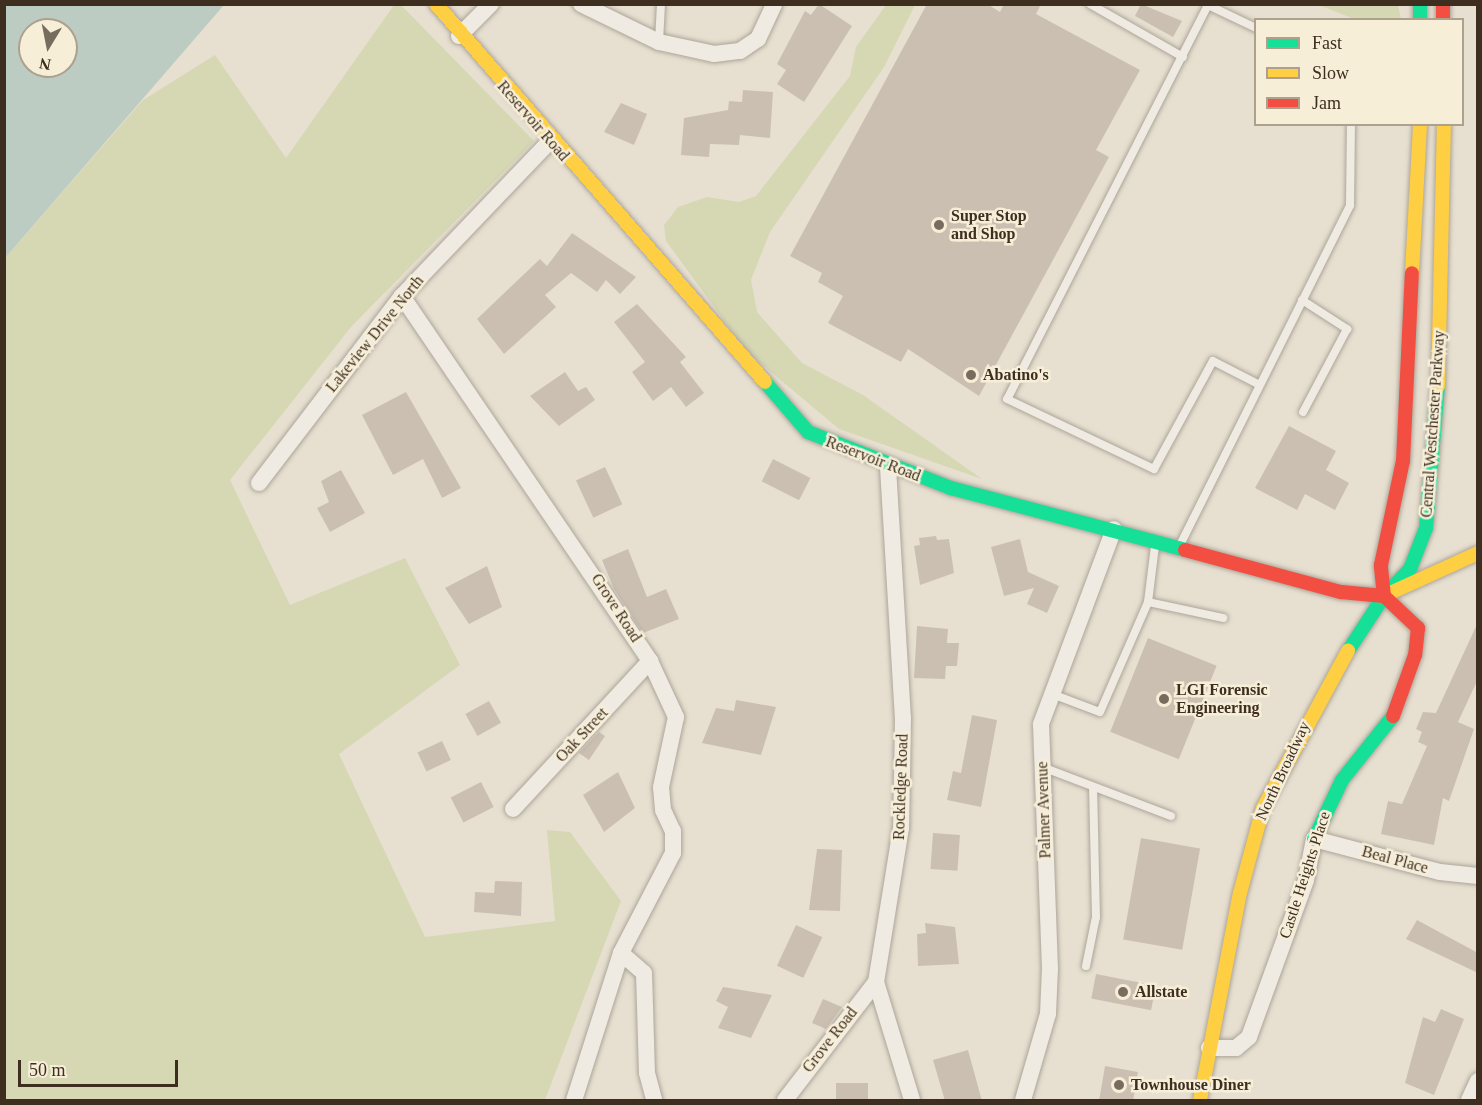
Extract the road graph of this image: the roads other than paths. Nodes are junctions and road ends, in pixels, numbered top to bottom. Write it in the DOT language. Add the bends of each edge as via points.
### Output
graph roads {
  1 [pos="436,4"];
  2 [pos="490,4"];
  3 [pos="581,4"];
  4 [pos="661,4"];
  5 [pos="774,4"];
  6 [pos="1090,4"];
  7 [pos="1254,27"];
  8 [pos="459,36"];
  9 [pos="659,42"];
  10 [pos="1183,57"];
  11 [pos="1351,126"];
  12 [pos="1420,126"];
  13 [pos="1443,126"];
  14 [pos="550,141"];
  15 [pos="402,296"];
  16 [pos="1302,300"];
  17 [pos="1258,384"];
  18 [pos="1303,412"];
  19 [pos="888,467"];
  20 [pos="259,483"];
  21 [pos="1114,530"];
  22 [pos="1156,539"];
  23 [pos="1178,548"];
  24 [pos="1478,553"];
  25 [pos="1384,596"];
  26 [pos="1148,602"];
  27 [pos="1223,618"];
  28 [pos="650,661"];
  29 [pos="1052,694"];
  30 [pos="1042,767"];
  31 [pos="1093,787"];
  32 [pos="513,809"];
  33 [pos="1171,816"];
  34 [pos="1314,839"];
  35 [pos="1478,876"];
  36 [pos="621,953"];
  37 [pos="1086,966"];
  38 [pos="876,982"];
  39 [pos="1209,1048"];
  40 [pos="1478,1081"];
  41 [pos="574,1101"];
  42 [pos="654,1101"];
  43 [pos="785,1101"];
  44 [pos="912,1101"];
  45 [pos="1023,1101"];
  46 [pos="1200,1101"];
  47 [pos="1469,1101"];
  1 -- 8 [label="main road, Reservoir Road"];
  2 -- 8 [label="street"];
  3 -- 9 [label="street"];
  4 -- 9 [label="lane"];
  5 -- 9 [label="street" via="768,23 740,51 714,54"];
  6 -- 10 [label="lane"];
  7 -- 10 [label="lane" via="1208,4"];
  8 -- 14 [label="main road, Reservoir Road"];
  10 -- 17 [label="lane" via="1007,399 1154,469 1213,361"];
  11 -- 16 [label="lane" via="1350,205"];
  12 -- 25 [label="main road, Central Westchester Parkway" via="1403,461 1381,565"];
  13 -- 25 [label="main road, Central Westchester Parkway" via="1431,491 1426,528 1410,569"];
  14 -- 15 [label="street, Lakeview Drive North"];
  14 -- 19 [label="main road, Reservoir Road" via="808,432"];
  15 -- 20 [label="street, Lakeview Drive North"];
  15 -- 28 [label="street, Grove Road"];
  16 -- 17 [label="lane"];
  16 -- 18 [label="lane" via="1347,329"];
  17 -- 23 [label="lane"];
  19 -- 21 [label="main road, Reservoir Road"];
  19 -- 38 [label="street, Rockledge Road" via="903,718 901,828"];
  21 -- 22 [label="main road, Reservoir Road"];
  21 -- 29 [label="street, Palmer Avenue"];
  22 -- 23 [label="main road, Reservoir Road"];
  22 -- 26 [label="lane"];
  23 -- 25 [label="main road, Reservoir Road" via="1341,592"];
  24 -- 25 [label="main road"];
  25 -- 34 [label="main road, Castle Heights Place" via="1418,628 1416,655 1384,734 1342,780"];
  25 -- 39 [label="main road, North Broadway" via="1324,690 1263,808"];
  26 -- 27 [label="lane"];
  26 -- 29 [label="lane" via="1100,712"];
  28 -- 32 [label="street, Oak Street"];
  28 -- 36 [label="street, Grove Road" via="676,717 661,787 663,810 674,831 673,853"];
  29 -- 30 [label="street, Palmer Avenue" via="1041,724"];
  30 -- 31 [label="lane"];
  30 -- 45 [label="street, Palmer Avenue" via="1050,980 1047,1014"];
  31 -- 33 [label="lane"];
  31 -- 37 [label="lane" via="1096,917"];
  34 -- 35 [label="street, Beal Place" via="1440,872"];
  34 -- 39 [label="street, Castle Heights Place" via="1306,880 1249,1037 1236,1048"];
  36 -- 41 [label="street, Grove Road"];
  36 -- 42 [label="street" via="644,974 647,1073"];
  38 -- 43 [label="street, Grove Road"];
  38 -- 44 [label="street, Rockledge Road"];
  39 -- 46 [label="main road, North Broadway"];
  40 -- 47 [label="street"];
}
